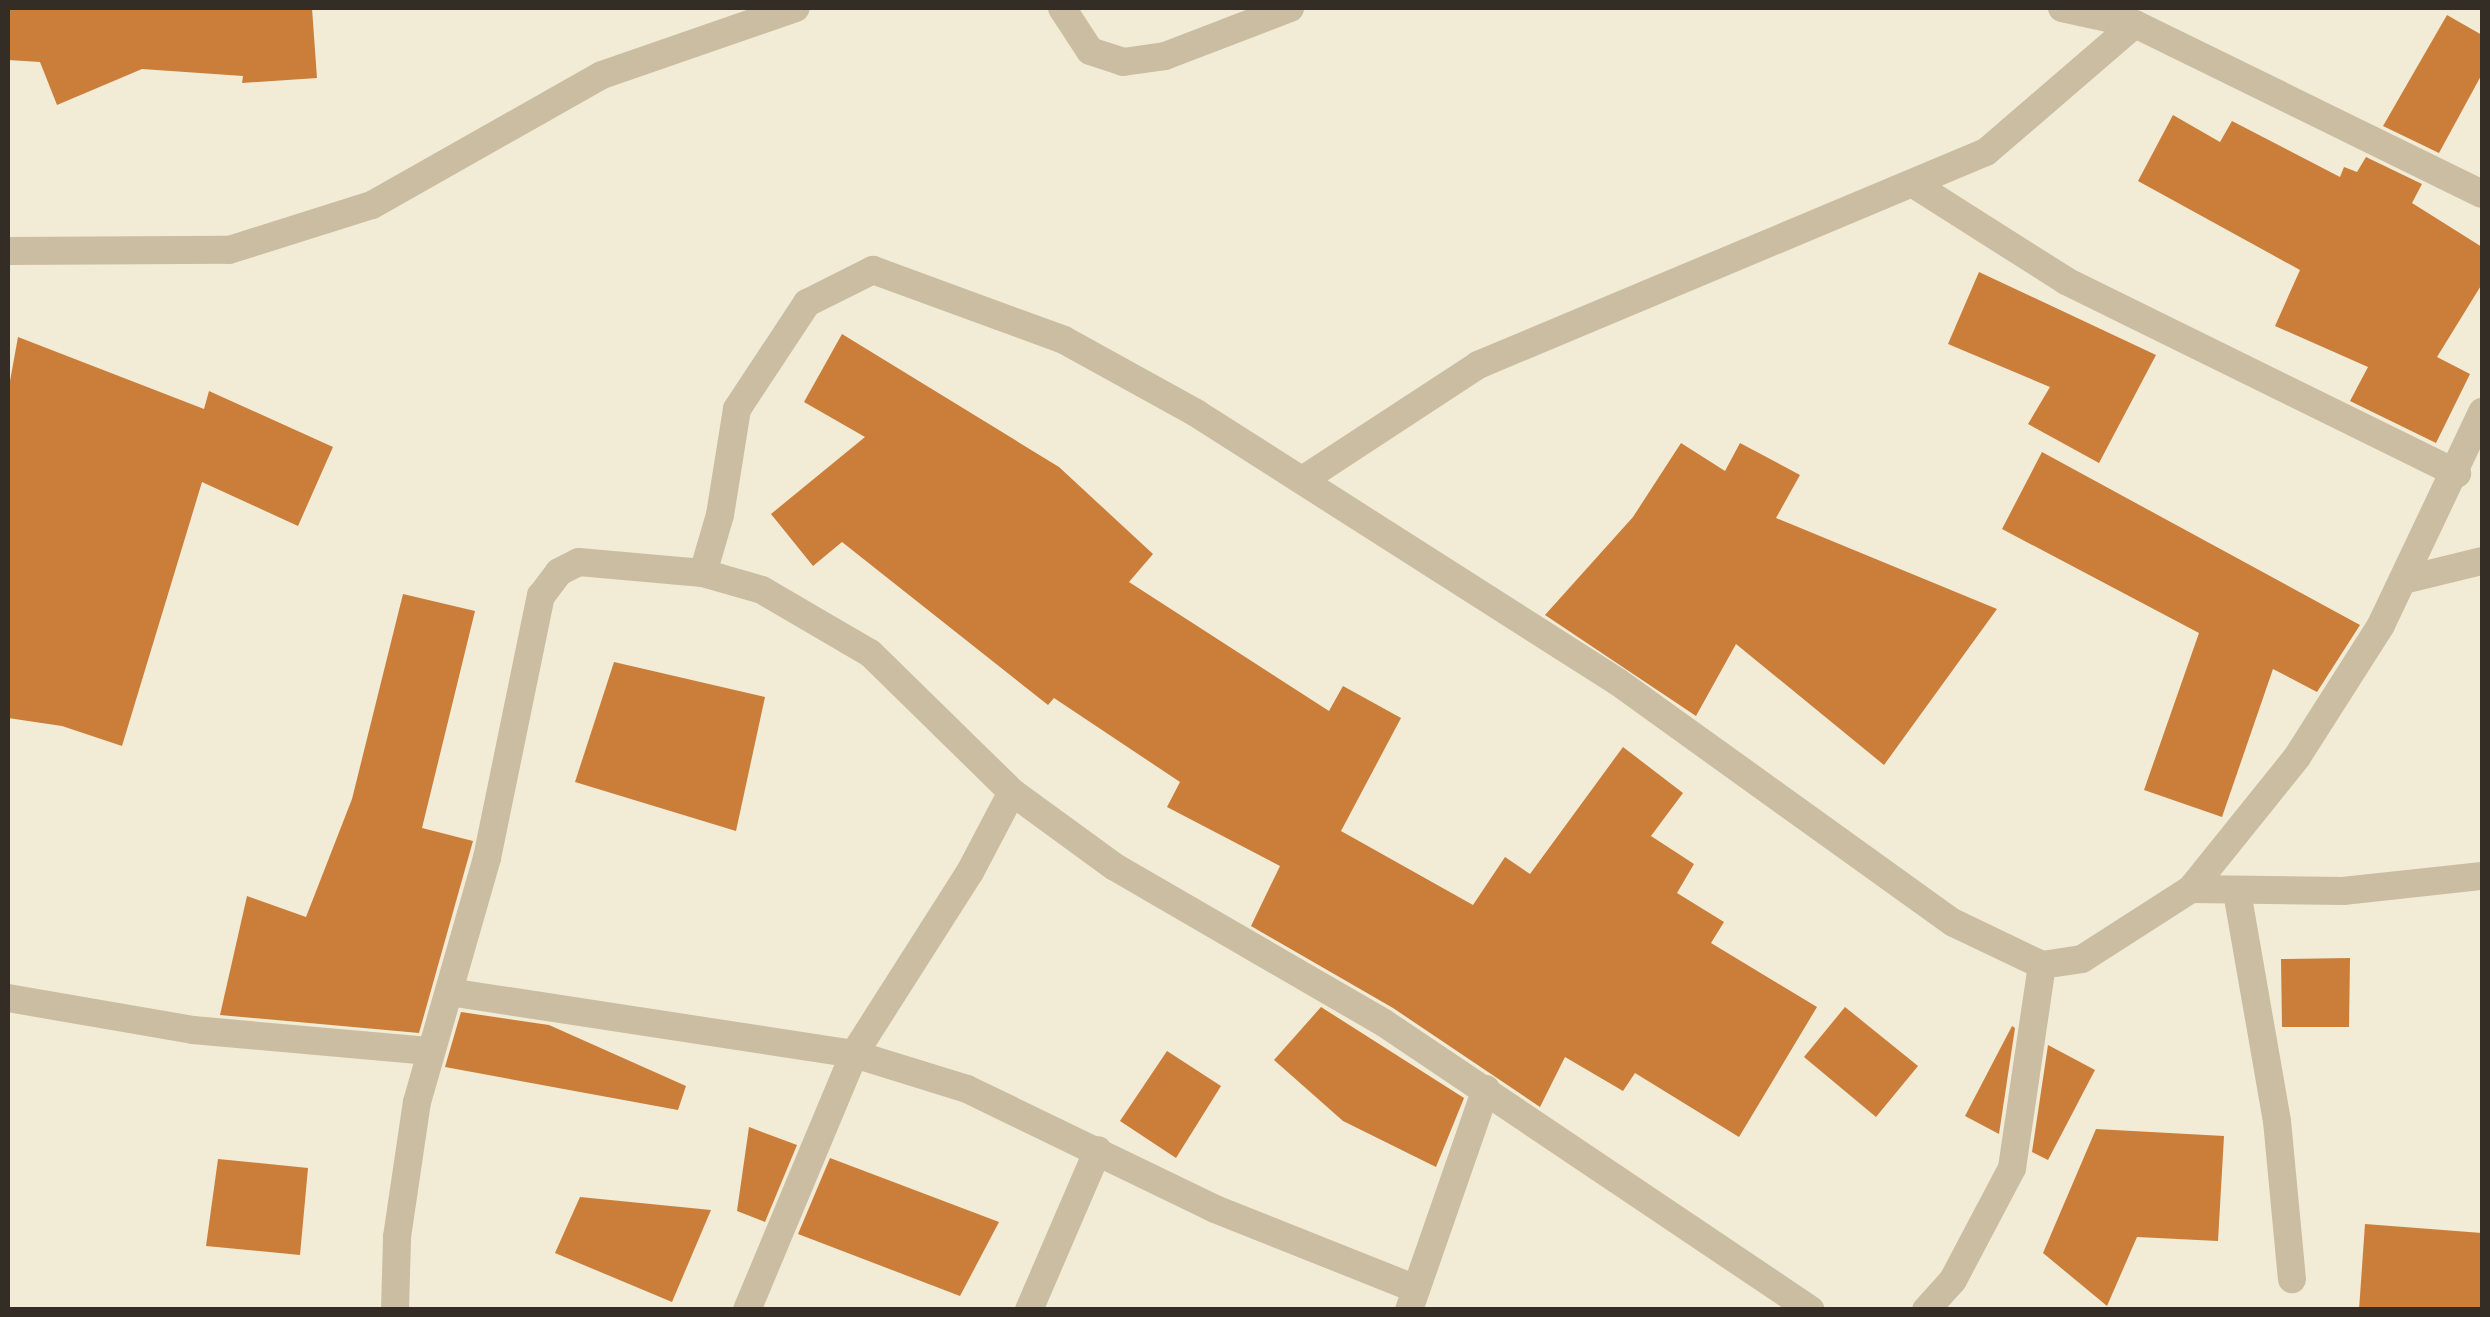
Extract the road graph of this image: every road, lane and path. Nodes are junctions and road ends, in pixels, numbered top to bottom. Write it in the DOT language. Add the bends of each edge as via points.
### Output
graph roads {
  1 [pos="796,8"];
  2 [pos="1062,8"];
  3 [pos="1290,8"];
  4 [pos="2062,8"];
  5 [pos="2135,24"];
  6 [pos="1915,185"];
  7 [pos="2482,194"];
  8 [pos="8,251"];
  9 [pos="2482,412"];
  10 [pos="2456,473"];
  11 [pos="1304,479"];
  12 [pos="2482,561"];
  13 [pos="702,573"];
  14 [pos="2408,579"];
  15 [pos="1012,792"];
  16 [pos="2482,876"];
  17 [pos="2191,889"];
  18 [pos="2237,892"];
  19 [pos="2042,966"];
  20 [pos="449,992"];
  21 [pos="8,998"];
  22 [pos="429,1051"];
  23 [pos="854,1054"];
  24 [pos="1486,1089"];
  25 [pos="1098,1150"];
  26 [pos="2292,1279"];
  27 [pos="1412,1298"];
  28 [pos="395,1310"];
  29 [pos="747,1310"];
  30 [pos="1029,1310"];
  31 [pos="1811,1310"];
  32 [pos="1926,1310"];
  1 -- 8 [label="street" via="602,75 372,205 229,250"];
  2 -- 3 [label="street" via="1090,51 1123,62 1165,56"];
  4 -- 5 [label="street"];
  5 -- 6 [label="street" via="1986,152"];
  5 -- 7 [label="street"];
  6 -- 10 [label="street" via="2066,281"];
  6 -- 11 [label="street" via="1478,365"];
  9 -- 10 [label="street"];
  10 -- 14 [label="street"];
  11 -- 13 [label="street" via="1064,340 873,270 807,303 736,409 720,515"];
  11 -- 19 [label="street" via="1618,682 1954,923"];
  12 -- 14 [label="street"];
  13 -- 15 [label="street" via="778,597 870,653"];
  13 -- 20 [label="street" via="579,562 559,572 541,596 499,808"];
  14 -- 17 [label="street" via="2297,757"];
  15 -- 23 [label="street" via="970,872"];
  15 -- 24 [label="street" via="1115,868"];
  16 -- 18 [label="street" via="2343,891"];
  17 -- 18 [label="street"];
  17 -- 19 [label="street" via="2082,959"];
  18 -- 26 [label="street" via="2277,1121"];
  19 -- 32 [label="street" via="2012,1168 1952,1280"];
  20 -- 22 [label="street"];
  20 -- 23 [label="street"];
  21 -- 22 [label="street" via="193,1030"];
  22 -- 28 [label="street" via="397,1237"];
  23 -- 25 [label="street" via="967,1089"];
  23 -- 29 [label="street"];
  24 -- 27 [label="street"];
  24 -- 31 [label="street"];
  25 -- 27 [label="street"];
  25 -- 30 [label="street"];
}
